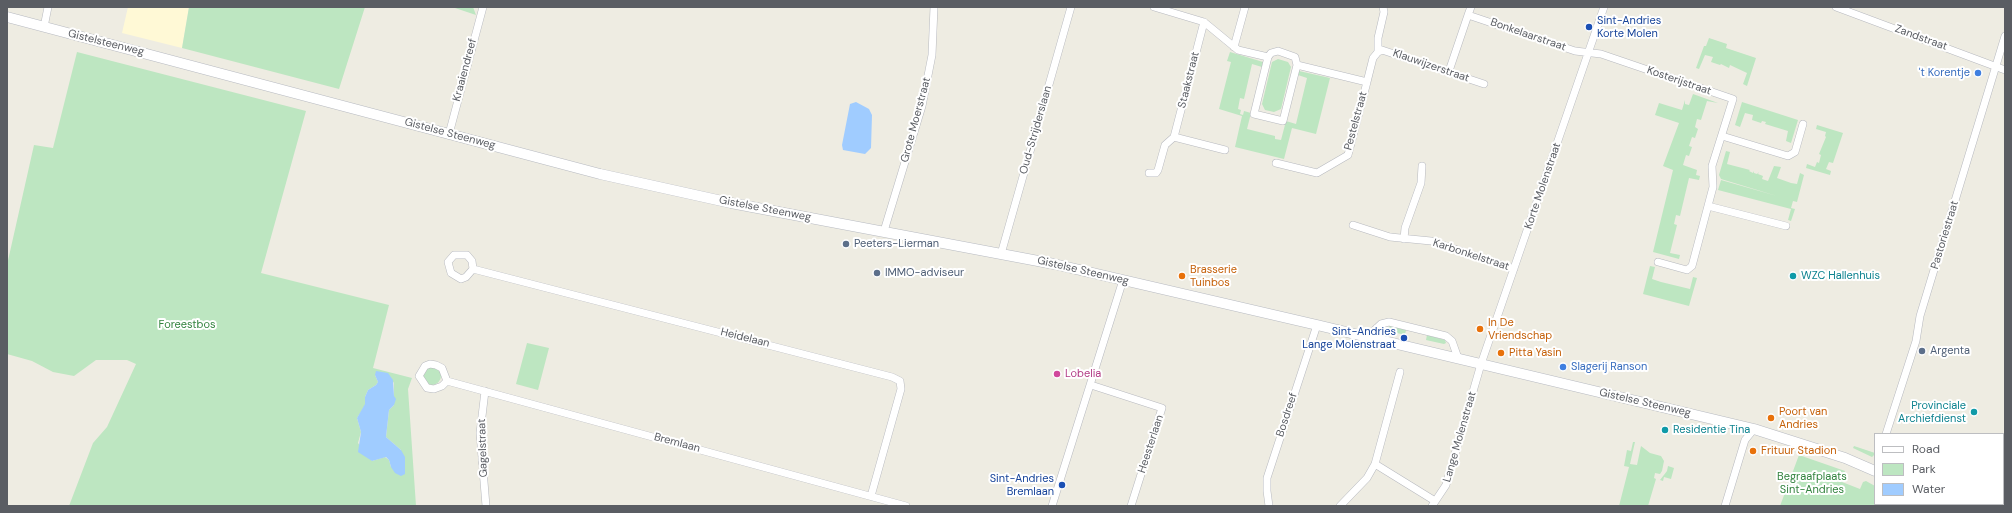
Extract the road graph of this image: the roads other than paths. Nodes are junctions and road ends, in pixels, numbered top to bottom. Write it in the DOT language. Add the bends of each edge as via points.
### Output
graph roads {
  1 [pos="48,7"];
  2 [pos="482,7"];
  3 [pos="934,7"];
  4 [pos="1071,7"];
  5 [pos="1154,7"];
  6 [pos="1245,7"];
  7 [pos="1383,7"];
  8 [pos="1471,7"];
  9 [pos="1604,7"];
  10 [pos="1836,7"];
  11 [pos="1468,14"];
  12 [pos="7,17"];
  13 [pos="1204,22"];
  14 [pos="44,27"];
  15 [pos="2005,36"];
  16 [pos="1234,48"];
  17 [pos="1378,52"];
  18 [pos="1588,53"];
  19 [pos="1268,57"];
  20 [pos="168,59"];
  21 [pos="1297,65"];
  22 [pos="1997,67"];
  23 [pos="2005,70"];
  24 [pos="1449,71"];
  25 [pos="1367,82"];
  26 [pos="1484,84"];
  27 [pos="1803,124"];
  28 [pos="449,134"];
  29 [pos="1722,136"];
  30 [pos="1174,138"];
  31 [pos="1225,150"];
  32 [pos="1276,163"];
  33 [pos="1422,166"];
  34 [pos="1149,173"];
  35 [pos="1708,206"];
  36 [pos="1352,225"];
  37 [pos="1786,226"];
  38 [pos="884,231"];
  39 [pos="1404,239"];
  40 [pos="1001,254"];
  41 [pos="1658,262"];
  42 [pos="474,269"];
  43 [pos="1514,269"];
  44 [pos="1123,280"];
  45 [pos="1317,325"];
  46 [pos="1367,337"];
  47 [pos="1458,358"];
  48 [pos="1481,364"];
  49 [pos="1400,372"];
  50 [pos="447,381"];
  51 [pos="1091,385"];
  52 [pos="484,391"];
  53 [pos="1754,429"];
  54 [pos="1886,433"];
  55 [pos="1375,464"];
  56 [pos="1874,470"];
  57 [pos="871,496"];
  58 [pos="1434,504"];
  59 [pos="486,506"];
  60 [pos="906,506"];
  61 [pos="1052,506"];
  62 [pos="1131,506"];
  63 [pos="1269,506"];
  64 [pos="1340,506"];
  65 [pos="1725,506"];
  1 -- 14 [label="street"];
  2 -- 28 [label="street, Kraaiendreef"];
  3 -- 38 [label="street, Grote Moerstraat" via="932,55 922,106"];
  4 -- 40 [label="street, Oud-Strijderslaan"];
  5 -- 13 [label="street"];
  6 -- 16 [label="street"];
  7 -- 17 [label="street, Klauwijzerstraat"];
  8 -- 11 [label="street"];
  9 -- 18 [label="street, Korte Molenstraat"];
  10 -- 22 [label="street, Zandstraat"];
  11 -- 18 [label="street, Bonkelaarstraat" via="1575,51"];
  11 -- 24 [label="street"];
  12 -- 14 [label="main road, Gistelsteenweg"];
  13 -- 16 [label="street"];
  13 -- 30 [label="street, Staakstraat"];
  14 -- 20 [label="main road, Gistelsteenweg"];
  15 -- 22 [label="street, Pastoriestraat"];
  16 -- 19 [label="street"];
  17 -- 24 [label="street, Klauwijzerstraat" via="1386,50"];
  17 -- 25 [label="street, Klauwijzerstraat" via="1373,58"];
  18 -- 29 [label="street, Kosterijstraat" via="1601,54 1733,99"];
  18 -- 43 [label="street, Korte Molenstraat"];
  19 -- 21 [label="street" via="1278,51 1295,57"];
  19 -- 21 [label="street" via="1254,114 1283,121"];
  20 -- 28 [label="main road, Gistelse Steenweg"];
  21 -- 25 [label="street"];
  22 -- 23 [label="street, Zandstraat"];
  22 -- 54 [label="street, Pastoriestraat"];
  24 -- 26 [label="street, Klauwijzerstraat"];
  25 -- 32 [label="street, Pestelstraat" via="1348,154 1317,173"];
  27 -- 29 [label="street" via="1795,152 1788,156"];
  28 -- 38 [label="main road, Gistelse Steenweg" via="658,188"];
  29 -- 35 [label="street, Kosterijstraat" via="1712,166 1713,187"];
  30 -- 31 [label="street"];
  30 -- 34 [label="street, Staakstraat" via="1165,145 1156,173"];
  33 -- 39 [label="street" via="1421,183 1405,228"];
  35 -- 37 [label="street"];
  35 -- 41 [label="street, Kosterijstraat" via="1695,259 1690,269"];
  36 -- 39 [label="street, Karbonkelstraat"];
  38 -- 40 [label="main road, Gistelse Steenweg"];
  39 -- 43 [label="street, Karbonkelstraat" via="1431,241"];
  40 -- 44 [label="main road, Gistelse Steenweg"];
  42 -- 57 [label="street, Heidelaan" via="900,381 901,389"];
  43 -- 48 [label="street, Korte Molenstraat"];
  44 -- 45 [label="main road, Gistelse Steenweg"];
  44 -- 51 [label="street"];
  45 -- 46 [label="main road, Gistelse Steenweg"];
  45 -- 63 [label="street, Bosdreef" via="1268,478"];
  46 -- 47 [label="main road, Gistelse Steenweg"];
  46 -- 47 [label="street" via="1389,322 1446,336 1452,341"];
  47 -- 48 [label="main road, Gistelse Steenweg"];
  48 -- 53 [label="main road, Gistelse Steenweg"];
  48 -- 58 [label="street, Lange Molenstraat" via="1446,485"];
  49 -- 55 [label="street"];
  50 -- 52 [label="street, Bremlaan"];
  51 -- 61 [label="street"];
  51 -- 62 [label="street, Heesterlaan" via="1162,408"];
  52 -- 57 [label="street, Bremlaan"];
  52 -- 59 [label="street, Gagelstraat" via="480,433"];
  53 -- 56 [label="main road, Gistelse Steenweg"];
  53 -- 65 [label="street" via="1745,440"];
  55 -- 58 [label="street" via="1419,490"];
  55 -- 64 [label="street" via="1366,478"];
  57 -- 60 [label="street, Bremlaan"];
}
